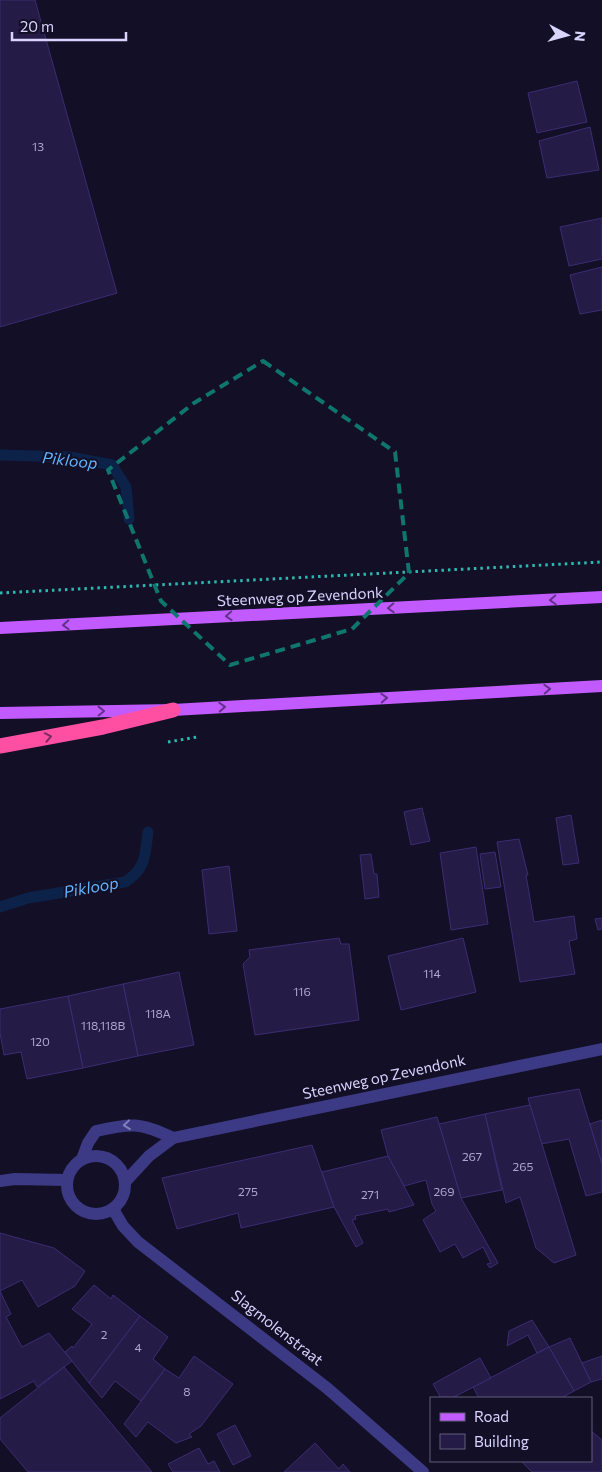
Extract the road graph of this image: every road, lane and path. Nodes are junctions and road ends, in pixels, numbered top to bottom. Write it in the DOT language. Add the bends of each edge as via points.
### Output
graph roads {
  1 [pos="602,562"];
  2 [pos="0,593"];
  3 [pos="602,597"];
  4 [pos="0,628"];
  5 [pos="602,686"];
  6 [pos="173,710"];
  7 [pos="0,714"];
  8 [pos="0,746"];
  9 [pos="602,1049"];
  10 [pos="173,1138"];
  11 [pos="82,1159"];
  12 [pos="67,1180"];
  13 [pos="0,1181"];
  14 [pos="125,1182"];
  15 [pos="113,1209"];
  16 [pos="423,1472"];
  1 -- 2 [label="path"];
  3 -- 4 [label="main road, Steenweg op Zevendonk, one-way"];
  6 -- 5 [label="main road, one-way"];
  7 -- 6 [label="main road, one-way"];
  8 -- 6 [label="highway, one-way"];
  9 -- 10 [label="street, Steenweg op Zevendonk"];
  10 -- 11 [label="street, one-way" via="151,1127 130,1124 104,1129 96,1131"];
  10 -- 14 [label="street, Steenweg op Zevendonk" via="149,1156"];
  11 -- 12 [label="street" via="72,1167"];
  11 -- 14 [label="street" via="97,1156 110,1159 121,1169"];
  12 -- 13 [label="street"];
  12 -- 15 [label="street" via="67,1194 74,1206 86,1214 100,1215"];
  14 -- 15 [label="street, Steenweg op Zevendonk" via="120,1202"];
  15 -- 16 [label="street, Slagmolenstraat" via="138,1242 327,1388"];
}
